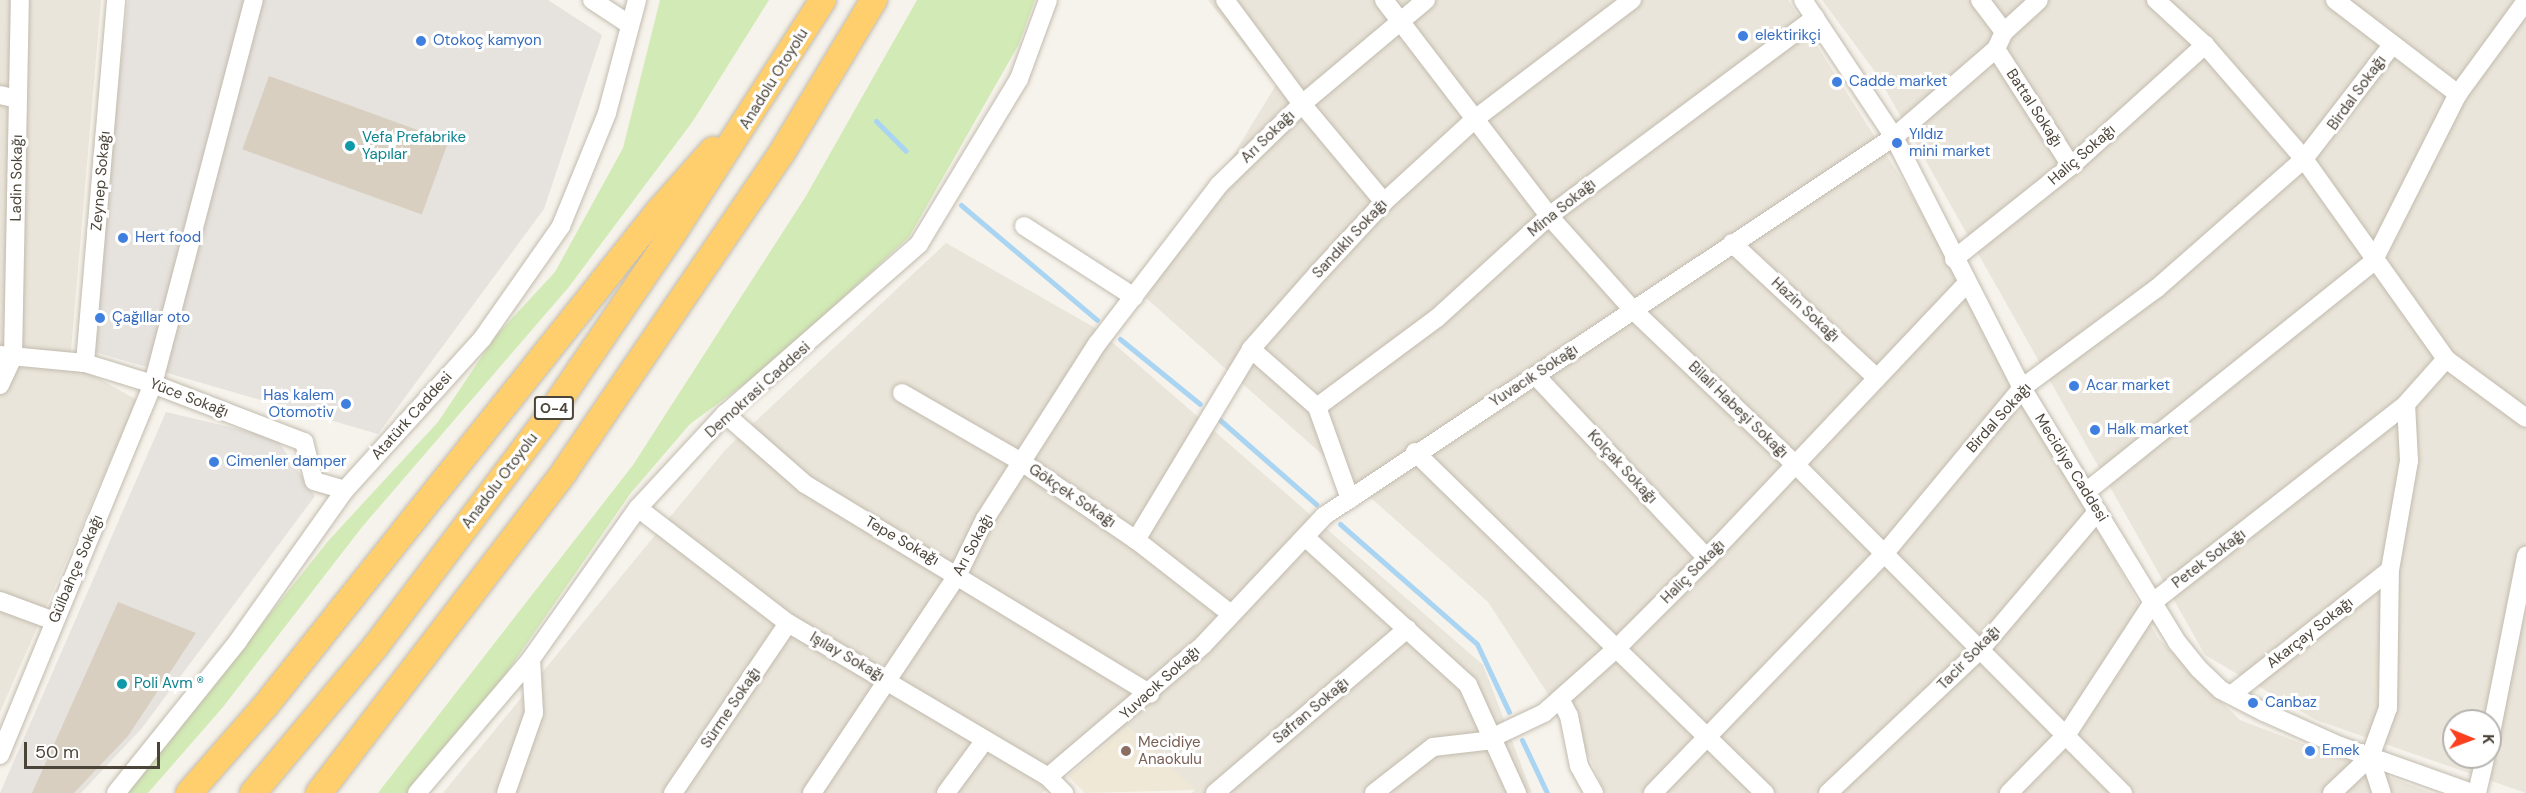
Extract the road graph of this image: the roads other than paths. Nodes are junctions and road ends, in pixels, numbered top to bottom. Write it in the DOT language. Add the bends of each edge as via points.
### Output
graph roads {
  1 [pos="20,0"];
  2 [pos="117,0"];
  3 [pos="254,0"];
  4 [pos="592,0"];
  5 [pos="637,0"];
  6 [pos="823,0"];
  7 [pos="874,0"];
  8 [pos="1048,0"];
  9 [pos="1225,0"];
  10 [pos="1384,0"];
  11 [pos="1426,0"];
  12 [pos="1632,0"];
  13 [pos="1803,0"];
  14 [pos="1980,0"];
  15 [pos="2039,0"];
  16 [pos="2335,0"];
  17 [pos="2526,1"];
  18 [pos="2165,4"];
  19 [pos="1815,18"];
  20 [pos="1400,20"];
  21 [pos="630,25"];
  22 [pos="2004,32"];
  23 [pos="2393,44"];
  24 [pos="2205,45"];
  25 [pos="1996,49"];
  26 [pos="773,82"];
  27 [pos="0,94"];
  28 [pos="2458,94"];
  29 [pos="18,99"];
  30 [pos="1302,104"];
  31 [pos="1475,120"];
  32 [pos="1894,137"];
  33 [pos="2304,159"];
  34 [pos="2071,166"];
  35 [pos="1384,202"];
  36 [pos="1549,216"];
  37 [pos="1024,226"];
  38 [pos="1732,243"];
  39 [pos="1954,259"];
  40 [pos="2373,262"];
  41 [pos="1967,283"];
  42 [pos="1134,297"];
  43 [pos="1634,310"];
  44 [pos="1251,349"];
  45 [pos="7,356"];
  46 [pos="2446,359"];
  47 [pos="85,363"];
  48 [pos="1536,376"];
  49 [pos="1877,378"];
  50 [pos="153,384"];
  51 [pos="0,386"];
  52 [pos="2022,388"];
  53 [pos="903,393"];
  54 [pos="2406,404"];
  55 [pos="1317,407"];
  56 [pos="725,414"];
  57 [pos="2526,418"];
  58 [pos="1415,452"];
  59 [pos="1023,463"];
  60 [pos="1797,466"];
  61 [pos="345,490"];
  62 [pos="2086,492"];
  63 [pos="1350,499"];
  64 [pos="639,508"];
  65 [pos="2098,511"];
  66 [pos="1305,537"];
  67 [pos="1136,540"];
  68 [pos="1884,554"];
  69 [pos="2526,556"];
  70 [pos="1707,558"];
  71 [pos="2390,570"];
  72 [pos="958,574"];
  73 [pos="0,601"];
  74 [pos="2153,602"];
  75 [pos="1231,614"];
  76 [pos="54,621"];
  77 [pos="788,623"];
  78 [pos="1407,629"];
  79 [pos="1618,647"];
  80 [pos="1980,650"];
  81 [pos="531,658"];
  82 [pos="888,681"];
  83 [pos="1150,694"];
  84 [pos="2230,695"];
  85 [pos="1560,699"];
  86 [pos="2496,709"];
  87 [pos="1707,734"];
  88 [pos="2067,734"];
  89 [pos="1492,737"];
  90 [pos="985,740"];
  91 [pos="0,755"];
  92 [pos="2370,757"];
  93 [pos="2483,769"];
  94 [pos="1048,777"];
  95 [pos="332,783"];
  96 [pos="116,793"];
  97 [pos="189,793"];
  98 [pos="252,793"];
  99 [pos="319,793"];
  100 [pos="417,793"];
  101 [pos="506,793"];
  102 [pos="673,793"];
  103 [pos="812,793"];
  104 [pos="946,793"];
  105 [pos="1064,793"];
  106 [pos="1215,793"];
  107 [pos="1374,793"];
  108 [pos="1517,793"];
  109 [pos="1594,793"];
  110 [pos="1653,793"];
  111 [pos="1765,793"];
  112 [pos="1828,793"];
  113 [pos="2009,793"];
  114 [pos="2123,793"];
  115 [pos="2332,793"];
  116 [pos="2382,793"];
  117 [pos="2472,793"];
  118 [pos="2477,793"];
  1 -- 29 [label="street, Ladin Sokağı"];
  2 -- 47 [label="street, Zeynep Sokağı"];
  3 -- 50 [label="street, Gülbahçe Sokağı"];
  4 -- 21 [label="street"];
  5 -- 21 [label="street, Atatürk Caddesi"];
  6 -- 26 [label="highway, Anadolu Otoyolu / O-4"];
  7 -- 95 [label="highway, O-4" via="782,154 564,472"];
  8 -- 56 [label="street, Demokrasi Caddesi" via="1019,79 919,244"];
  9 -- 30 [label="street"];
  10 -- 20 [label="street, Bilali Habeşi Sokağı"];
  11 -- 20 [label="street, Arı Sokağı"];
  12 -- 31 [label="street, Sandıklı Sokağı"];
  13 -- 19 [label="street, Mecidiye Caddesi"];
  14 -- 22 [label="street"];
  15 -- 22 [label="street, Yuvacık Sokağı"];
  16 -- 23 [label="street"];
  17 -- 28 [label="street"];
  18 -- 24 [label="street"];
  19 -- 32 [label="street, Mecidiye Caddesi"];
  19 -- 36 [label="street, Mina Sokağı"];
  20 -- 30 [label="street, Arı Sokağı"];
  20 -- 31 [label="street, Bilali Habeşi Sokağı"];
  21 -- 61 [label="street, Atatürk Caddesi" via="607,113 561,226 483,339"];
  22 -- 25 [label="street, Yuvacık Sokağı"];
  23 -- 28 [label="street"];
  23 -- 33 [label="street, Birdal Sokağı"];
  24 -- 33 [label="street"];
  24 -- 34 [label="street, Haliç Sokağı"];
  25 -- 32 [label="street, Yuvacık Sokağı"];
  25 -- 34 [label="street, Battal Sokağı"];
  26 -- 97 [label="highway" via="658,212 266,705"];
  26 -- 98 [label="highway, Anadolu Otoyolu / O-4" via="545,422 375,647"];
  27 -- 29 [label="street"];
  28 -- 40 [label="street"];
  29 -- 45 [label="street, Ladin Sokağı"];
  30 -- 35 [label="street"];
  30 -- 42 [label="street, Arı Sokağı" via="1219,185"];
  31 -- 35 [label="street, Sandıklı Sokağı"];
  31 -- 36 [label="street, Bilali Habeşi Sokağı"];
  32 -- 38 [label="street, Yuvacık Sokağı"];
  32 -- 39 [label="street, Mecidiye Caddesi"];
  33 -- 40 [label="street"];
  33 -- 52 [label="street, Birdal Sokağı" via="2156,289"];
  34 -- 39 [label="street, Haliç Sokağı"];
  35 -- 44 [label="street, Sandıklı Sokağı"];
  36 -- 43 [label="street, Bilali Habeşi Sokağı"];
  36 -- 55 [label="street, Mina Sokağı" via="1437,318"];
  37 -- 42 [label="street"];
  38 -- 43 [label="street, Yuvacık Sokağı"];
  38 -- 49 [label="street, Hazin Sokağı"];
  39 -- 41 [label="street, Mecidiye Caddesi"];
  40 -- 46 [label="street"];
  40 -- 62 [label="street"];
  41 -- 49 [label="street, Haliç Sokağı"];
  41 -- 52 [label="street, Mecidiye Caddesi"];
  42 -- 59 [label="street, Arı Sokağı" via="1097,344"];
  43 -- 48 [label="street, Yuvacık Sokağı"];
  43 -- 60 [label="street, Bilali Habeşi Sokağı"];
  44 -- 55 [label="street"];
  44 -- 67 [label="street, Sandıklı Sokağı"];
  45 -- 47 [label="street, Yüce Sokağı"];
  45 -- 51 [label="street"];
  46 -- 54 [label="street, Petek Sokağı"];
  46 -- 57 [label="street"];
  47 -- 50 [label="street, Yüce Sokağı"];
  48 -- 58 [label="street, Yuvacık Sokağı"];
  48 -- 70 [label="street, Kolçak Sokağı"];
  49 -- 60 [label="street, Haliç Sokağı"];
  50 -- 61 [label="street, Yüce Sokağı" via="303,442 314,481"];
  50 -- 76 [label="street, Gülbahçe Sokağı"];
  52 -- 62 [label="street, Mecidiye Caddesi"];
  52 -- 68 [label="street, Birdal Sokağı"];
  53 -- 59 [label="street, Gökçek Sokağı"];
  54 -- 71 [label="street" via="2409,461"];
  54 -- 74 [label="street, Petek Sokağı"];
  55 -- 63 [label="street"];
  56 -- 64 [label="street, Demokrasi Caddesi"];
  56 -- 72 [label="street, Tepe Sokağı" via="805,484"];
  58 -- 63 [label="street, Yuvacık Sokağı"];
  58 -- 79 [label="street"];
  59 -- 67 [label="street, Gökçek Sokağı"];
  59 -- 72 [label="street, Arı Sokağı" via="985,519"];
  60 -- 68 [label="street, Bilali Habeşi Sokağı"];
  60 -- 70 [label="street, Haliç Sokağı"];
  61 -- 96 [label="street, Atatürk Caddesi" via="238,640"];
  62 -- 65 [label="street, Mecidiye Caddesi"];
  63 -- 66 [label="street, Yuvacık Sokağı"];
  64 -- 77 [label="street, Işılay Sokağı"];
  64 -- 81 [label="street, Demokrasi Caddesi"];
  65 -- 74 [label="street, Mecidiye Caddesi"];
  65 -- 80 [label="street, Tacir Sokağı"];
  66 -- 75 [label="street, Yuvacık Sokağı"];
  66 -- 78 [label="street"];
  67 -- 75 [label="street, Gökçek Sokağı"];
  68 -- 80 [label="street, Bilali Habeşi Sokağı"];
  68 -- 87 [label="street, Birdal Sokağı"];
  69 -- 86 [label="street"];
  70 -- 79 [label="street, Haliç Sokağı"];
  71 -- 84 [label="street, Akarçay Sokağı"];
  71 -- 92 [label="street" via="2388,708"];
  72 -- 82 [label="street, Arı Sokağı"];
  72 -- 83 [label="street, Tepe Sokağı"];
  73 -- 76 [label="street"];
  74 -- 84 [label="street, Mecidiye Caddesi" via="2199,669"];
  74 -- 88 [label="street, Petek Sokağı"];
  75 -- 83 [label="street, Yuvacık Sokağı"];
  76 -- 91 [label="street, Gülbahçe Sokağı"];
  77 -- 82 [label="street, Işılay Sokağı"];
  77 -- 102 [label="street, Sürme Sokağı"];
  78 -- 89 [label="street" via="1468,685"];
  78 -- 106 [label="street, Safran Sokağı"];
  79 -- 85 [label="street, Haliç Sokağı"];
  79 -- 87 [label="street"];
  80 -- 88 [label="street, Bilali Habeşi Sokağı"];
  80 -- 112 [label="street, Tacir Sokağı"];
  81 -- 100 [label="street, Demokrasi Caddesi"];
  81 -- 101 [label="street" via="534,713"];
  82 -- 90 [label="street, Işılay Sokağı"];
  82 -- 103 [label="street, Arı Sokağı"];
  83 -- 94 [label="street, Yuvacık Sokağı"];
  84 -- 92 [label="street, Mecidiye Caddesi"];
  85 -- 89 [label="street, Haliç Sokağı" via="1544,713"];
  85 -- 109 [label="street" via="1569,716 1579,766"];
  87 -- 110 [label="street, Birdal Sokağı"];
  87 -- 111 [label="street"];
  88 -- 113 [label="street, Petek Sokağı"];
  88 -- 114 [label="street, Bilali Habeşi Sokağı"];
  89 -- 107 [label="street, Haliç Sokağı" via="1433,747"];
  89 -- 108 [label="street"];
  90 -- 94 [label="street, Işılay Sokağı"];
  90 -- 104 [label="street"];
  92 -- 115 [label="street"];
  92 -- 116 [label="street"];
  92 -- 117 [label="street, Mecidiye Caddesi"];
  93 -- 118 [label="street"];
  94 -- 105 [label="street, Işılay Sokağı"];
  95 -- 99 [label="highway, O-4"];
}
